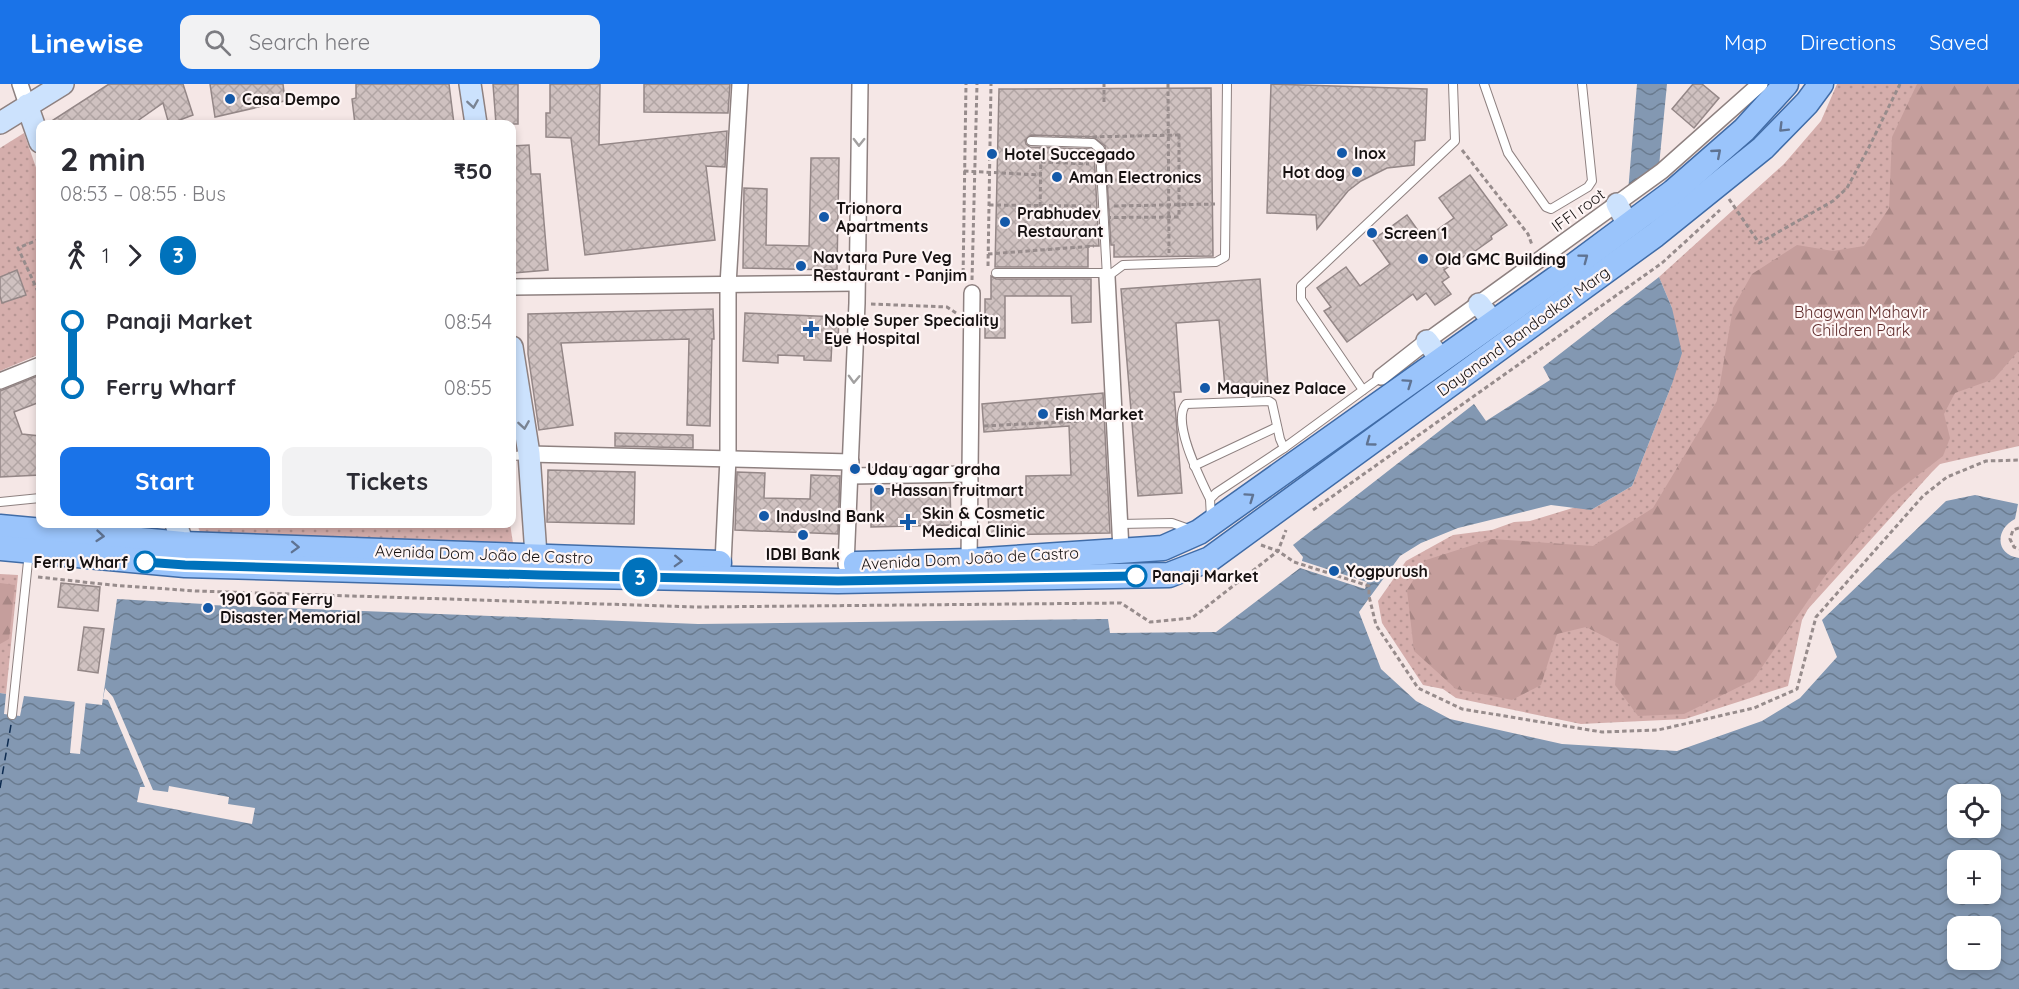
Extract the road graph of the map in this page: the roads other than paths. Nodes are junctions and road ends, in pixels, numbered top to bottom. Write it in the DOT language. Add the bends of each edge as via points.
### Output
graph roads {
  1 [pos="20,84"];
  2 [pos="63,84"];
  3 [pos="470,84"];
  4 [pos="740,84"];
  5 [pos="860,84"];
  6 [pos="1227,84"];
  7 [pos="1453,84"];
  8 [pos="1484,84"];
  9 [pos="1760,84"];
  10 [pos="1786,84"];
  11 [pos="1821,84"];
  12 [pos="1582,87"];
  13 [pos="27,105"];
  14 [pos="475,120"];
  15 [pos="0,123"];
  16 [pos="36,131"];
  17 [pos="1031,141"];
  18 [pos="1678,202"];
  19 [pos="1628,215"];
  20 [pos="996,273"];
  21 [pos="1110,275"];
  22 [pos="856,283"];
  23 [pos="728,285"];
  24 [pos="516,287"];
  25 [pos="967,289"];
  26 [pos="1479,304"];
  27 [pos="1494,323"];
  28 [pos="1427,341"];
  29 [pos="1441,360"];
  30 [pos="36,367"];
  31 [pos="1381,377"];
  32 [pos="0,381"];
  33 [pos="1363,390"];
  34 [pos="516,401"];
  35 [pos="1277,427"];
  36 [pos="1284,448"];
  37 [pos="520,455"];
  38 [pos="728,458"];
  39 [pos="1194,466"];
  40 [pos="851,469"];
  41 [pos="970,474"];
  42 [pos="36,498"];
  43 [pos="1210,499"];
  44 [pos="0,502"];
  45 [pos="1120,524"];
  46 [pos="0,526"];
  47 [pos="1198,532"];
  48 [pos="181,544"];
  49 [pos="0,548"];
  50 [pos="1121,550"];
  51 [pos="29,551"];
  52 [pos="1210,559"];
  53 [pos="969,561"];
  54 [pos="723,563"];
  55 [pos="538,565"];
  56 [pos="846,565"];
  57 [pos="12,715"];
  1 -- 13 [label="street"];
  2 -- 13 [label="street"];
  3 -- 14 [label="street, one-way"];
  4 -- 23 [label="street"];
  5 -- 22 [label="street, one-way"];
  6 -- 21 [label="lane" via="1225,257 1216,262 1123,265"];
  7 -- 33 [label="lane" via="1455,141 1301,286 1301,299"];
  8 -- 12 [label="lane" via="1508,153 1551,209 1592,182"];
  9 -- 19 [label="street, IFFI root" via="1662,171"];
  18 -- 10 [label="main road, Dayanand Bandodkar Marg, one-way"];
  11 -- 18 [label="main road, Dayanand Bandodkar Marg, one-way" via="1725,192"];
  13 -- 15 [label="street"];
  13 -- 16 [label="street"];
  17 -- 21 [label="lane" via="1093,142 1100,149 1105,255"];
  18 -- 19 [label="main road, Avenida Dom João de Castro"];
  18 -- 52 [label="main road, Dayanand Bandodkar Marg, one-way" via="1655,235"];
  19 -- 26 [label="street, IFFI root" via="1537,262"];
  27 -- 19 [label="main road, Avenida Dom João de Castro, one-way"];
  20 -- 21 [label="lane"];
  21 -- 45 [label="street"];
  22 -- 23 [label="street"];
  22 -- 40 [label="street, one-way"];
  23 -- 24 [label="street"];
  23 -- 38 [label="street"];
  25 -- 41 [label="street" via="973,323"];
  26 -- 27 [label="street"];
  26 -- 28 [label="street, IFFI root"];
  27 -- 29 [label="main road, Avenida Dom João de Castro"];
  28 -- 29 [label="street"];
  28 -- 31 [label="street, IFFI root"];
  47 -- 29 [label="main road, Avenida Dom João de Castro, one-way"];
  30 -- 32 [label="street"];
  31 -- 33 [label="lane"];
  33 -- 36 [label="lane"];
  34 -- 37 [label="street, one-way"];
  35 -- 36 [label="lane"];
  35 -- 39 [label="lane"];
  35 -- 39 [label="lane" via="1274,406 1269,401 1186,404 1182,420"];
  36 -- 43 [label="lane"];
  37 -- 38 [label="street"];
  37 -- 55 [label="street"];
  38 -- 40 [label="street"];
  38 -- 54 [label="street"];
  39 -- 43 [label="lane"];
  40 -- 41 [label="street"];
  40 -- 56 [label="street"];
  41 -- 53 [label="street"];
  42 -- 44 [label="lane"];
  43 -- 47 [label="lane"];
  45 -- 47 [label="lane" via="1172,524"];
  45 -- 50 [label="street"];
  46 -- 48 [label="main road, Avenida Dom João de Castro, one-way"];
  47 -- 50 [label="main road, Avenida Dom João de Castro" via="1163,548"];
  48 -- 51 [label="main road, Avenida Dom João de Castro"];
  48 -- 55 [label="main road, Avenida Dom João de Castro"];
  49 -- 51 [label="main road, Avenida Dom João de Castro"];
  50 -- 53 [label="main road, Avenida Dom João de Castro"];
  51 -- 57 [label="lane"];
  52 -- 55 [label="main road, Avenida Dom João de Castro" via="1169,575 838,581"];
  53 -- 56 [label="main road, Avenida Dom João de Castro"];
  55 -- 54 [label="main road, Avenida Dom João de Castro, one-way"];
  54 -- 56 [label="main road, Avenida Dom João de Castro"];
}
